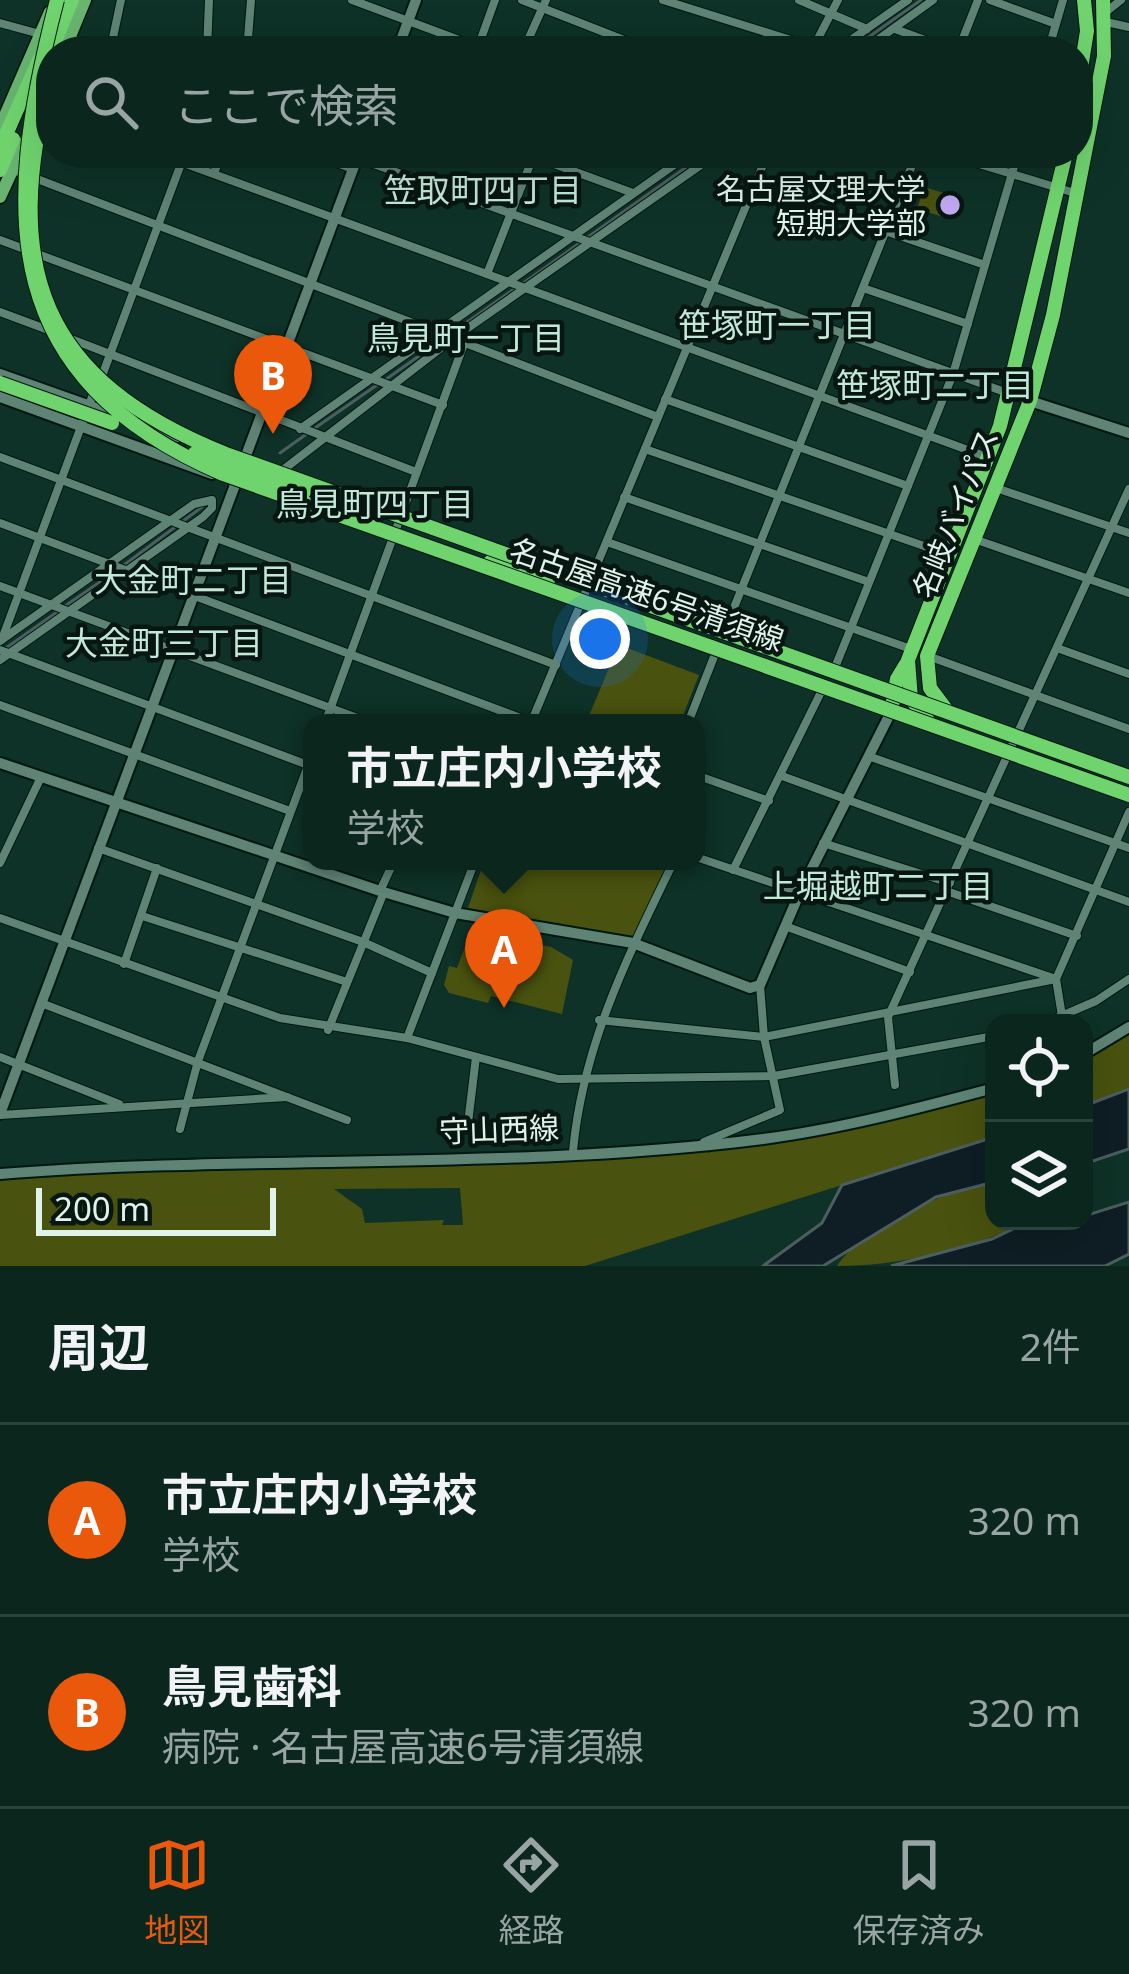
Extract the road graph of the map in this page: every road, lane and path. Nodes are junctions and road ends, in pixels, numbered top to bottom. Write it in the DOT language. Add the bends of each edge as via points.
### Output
graph roads {
  1 [pos="69,0"];
  2 [pos="121,0"];
  3 [pos="209,0"];
  4 [pos="250,0"];
  5 [pos="352,0"];
  6 [pos="416,0"];
  7 [pos="495,0"];
  8 [pos="522,0"];
  9 [pos="663,0"];
  10 [pos="799,0"];
  11 [pos="838,0"];
  12 [pos="908,0"];
  13 [pos="933,0"];
  14 [pos="978,0"];
  15 [pos="990,0"];
  16 [pos="1063,0"];
  17 [pos="1084,0"];
  18 [pos="1121,0"];
  19 [pos="544,4"];
  20 [pos="829,11"];
  21 [pos="1105,12"];
  22 [pos="408,21"];
  23 [pos="0,23"];
  24 [pos="1056,24"];
  25 [pos="1129,27"];
  26 [pos="867,28"];
  27 [pos="893,28"];
  28 [pos="40,34"];
  29 [pos="48,36"];
  30 [pos="54,36"];
  31 [pos="62,36"];
  32 [pos="113,36"];
  33 [pos="205,36"];
  34 [pos="248,36"];
  35 [pos="402,36"];
  36 [pos="448,36"];
  37 [pos="482,36"];
  38 [pos="530,36"];
  39 [pos="618,36"];
  40 [pos="772,36"];
  41 [pos="818,36"];
  42 [pos="856,36"];
  43 [pos="882,36"];
  44 [pos="915,36"];
  45 [pos="962,36"];
  46 [pos="1052,36"];
  47 [pos="1086,36"];
  48 [pos="36,43"];
  49 [pos="36,57"];
  50 [pos="36,77"];
  51 [pos="36,82"];
  52 [pos="31,89"];
  53 [pos="1093,93"];
  54 [pos="36,120"];
  55 [pos="0,127"];
  56 [pos="36,130"];
  57 [pos="0,148"];
  58 [pos="179,168"];
  59 [pos="201,168"];
  60 [pos="216,168"];
  61 [pos="353,168"];
  62 [pos="379,168"];
  63 [pos="524,168"];
  64 [pos="564,168"];
  65 [pos="669,168"];
  66 [pos="697,168"];
  67 [pos="762,168"];
  68 [pos="910,168"];
  69 [pos="986,168"];
  70 [pos="1014,168"];
  71 [pos="1063,168"];
  72 [pos="1082,168"];
  73 [pos="6,170"];
  74 [pos="214,173"];
  75 [pos="1011,177"];
  76 [pos="1059,192"];
  77 [pos="633,193"];
  78 [pos="1078,194"];
  79 [pos="0,196"];
  80 [pos="511,215"];
  81 [pos="335,218"];
  82 [pos="158,228"];
  83 [pos="885,231"];
  84 [pos="572,237"];
  85 [pos="0,240"];
  86 [pos="590,244"];
  87 [pos="985,265"];
  88 [pos="11,267"];
  89 [pos="488,274"];
  90 [pos="508,281"];
  91 [pos="310,283"];
  92 [pos="524,288"];
  93 [pos="862,288"];
  94 [pos="711,289"];
  95 [pos="135,290"];
  96 [pos="21,299"];
  97 [pos="0,312"];
  98 [pos="968,324"];
  99 [pos="436,329"];
  100 [pos="842,336"];
  101 [pos="460,339"];
  102 [pos="286,347"];
  103 [pos="686,350"];
  104 [pos="111,355"];
  105 [pos="0,374"];
  106 [pos="953,374"];
  107 [pos="369,376"];
  108 [pos="0,383"];
  109 [pos="393,387"];
  110 [pos="1010,395"];
  111 [pos="0,397"];
  112 [pos="818,397"];
  113 [pos="665,400"];
  114 [pos="1030,401"];
  115 [pos="88,405"];
  116 [pos="443,405"];
  117 [pos="261,415"];
  118 [pos="658,417"];
  119 [pos="80,426"];
  120 [pos="300,430"];
  121 [pos="1129,433"];
  122 [pos="928,436"];
  123 [pos="323,437"];
  124 [pos="798,447"];
  125 [pos="645,449"];
  126 [pos="0,457"];
  127 [pos="987,457"];
  128 [pos="244,461"];
  129 [pos="416,472"];
  130 [pos="280,473"];
  131 [pos="64,481"];
  132 [pos="236,483"];
  133 [pos="908,486"];
  134 [pos="997,488"];
  135 [pos="1129,490"];
  136 [pos="778,494"];
  137 [pos="624,497"];
  138 [pos="400,517"];
  139 [pos="172,521"];
  140 [pos="343,522"];
  141 [pos="0,523"];
  142 [pos="189,527"];
  143 [pos="1112,527"];
  144 [pos="1129,533"];
  145 [pos="888,534"];
  146 [pos="393,536"];
  147 [pos="43,538"];
  148 [pos="215,538"];
  149 [pos="972,539"];
  150 [pos="607,542"];
  151 [pos="759,542"];
  152 [pos="947,554"];
  153 [pos="113,564"];
  154 [pos="128,569"];
  155 [pos="1088,578"];
  156 [pos="869,582"];
  157 [pos="596,585"];
  158 [pos="0,586"];
  159 [pos="739,590"];
  160 [pos="1129,592"];
  161 [pos="22,594"];
  162 [pos="195,594"];
  163 [pos="373,596"];
  164 [pos="581,605"];
  165 [pos="53,607"];
  166 [pos="945,607"];
  167 [pos="70,612"];
  168 [pos="850,629"];
  169 [pos="724,631"];
  170 [pos="1057,648"];
  171 [pos="717,649"];
  172 [pos="3,650"];
  173 [pos="174,650"];
  174 [pos="351,653"];
  175 [pos="910,654"];
  176 [pos="927,656"];
  177 [pos="556,665"];
  178 [pos="834,670"];
  179 [pos="1129,674"];
  180 [pos="877,685"];
  181 [pos="824,686"];
  182 [pos="1034,693"];
  183 [pos="899,695"];
  184 [pos="0,705"];
  185 [pos="153,706"];
  186 [pos="330,709"];
  187 [pos="948,712"];
  188 [pos="328,714"];
  189 [pos="345,714"];
  190 [pos="508,714"];
  191 [pos="535,714"];
  192 [pos="692,714"];
  193 [pos="1129,729"];
  194 [pos="948,732"];
  195 [pos="1015,735"];
  196 [pos="135,755"];
  197 [pos="1006,755"];
  198 [pos="868,756"];
  199 [pos="303,758"];
  200 [pos="0,763"];
  201 [pos="782,776"];
  202 [pos="1129,776"];
  203 [pos="41,777"];
  204 [pos="303,778"];
  205 [pos="705,778"];
  206 [pos="1129,797"];
  207 [pos="990,798"];
  208 [pos="769,801"];
  209 [pos="844,802"];
  210 [pos="116,804"];
  211 [pos="290,812"];
  212 [pos="1129,812"];
  213 [pos="1115,841"];
  214 [pos="823,843"];
  215 [pos="969,844"];
  216 [pos="98,848"];
  217 [pos="1129,848"];
  218 [pos="275,858"];
  219 [pos="705,860"];
  220 [pos="0,863"];
  221 [pos="303,867"];
  222 [pos="157,868"];
  223 [pos="313,870"];
  224 [pos="391,870"];
  225 [pos="472,870"];
  226 [pos="670,870"];
  227 [pos="733,870"];
  228 [pos="948,887"];
  229 [pos="1094,889"];
  230 [pos="382,892"];
  231 [pos="800,892"];
  232 [pos="1129,902"];
  233 [pos="257,904"];
  234 [pos="455,913"];
  235 [pos="142,916"];
  236 [pos="0,918"];
  237 [pos="785,926"];
  238 [pos="927,935"];
  239 [pos="1077,935"];
  240 [pos="63,941"];
  241 [pos="363,942"];
  242 [pos="633,943"];
  243 [pos="241,946"];
  244 [pos="124,964"];
  245 [pos="910,972"];
  246 [pos="431,973"];
  247 [pos="1129,979"];
  248 [pos="1056,980"];
  249 [pos="347,982"];
  250 [pos="760,985"];
  251 [pos="222,998"];
  252 [pos="41,1003"];
  253 [pos="1062,1014"];
  254 [pos="1066,1014"];
  255 [pos="888,1017"];
  256 [pos="599,1020"];
  257 [pos="1129,1027"];
  258 [pos="328,1030"];
  259 [pos="764,1037"];
  260 [pos="406,1038"];
  261 [pos="985,1038"];
  262 [pos="1093,1049"];
  263 [pos="0,1057"];
  264 [pos="476,1057"];
  265 [pos="892,1059"];
  266 [pos="198,1061"];
  267 [pos="19,1064"];
  268 [pos="774,1076"];
  269 [pos="583,1078"];
  270 [pos="895,1085"];
  271 [pos="985,1090"];
  272 [pos="288,1097"];
  273 [pos="184,1105"];
  274 [pos="126,1107"];
  275 [pos="0,1115"];
  276 [pos="347,1120"];
  277 [pos="468,1123"];
  278 [pos="180,1130"];
  279 [pos="697,1144"];
  280 [pos="573,1151"];
  281 [pos="0,1174"];
  1 -- 28 [label="main road"];
  1 -- 29 [label="highway, bridge"];
  1 -- 30 [label="highway, bridge"];
  1 -- 31 [label="highway"];
  2 -- 32 [label="street"];
  3 -- 33 [label="street"];
  4 -- 34 [label="street"];
  5 -- 22 [label="street"];
  6 -- 22 [label="street"];
  7 -- 37 [label="street"];
  8 -- 19 [label="street"];
  9 -- 40 [label="street"];
  10 -- 20 [label="street"];
  11 -- 20 [label="street"];
  12 -- 26 [label="street"];
  13 -- 27 [label="street"];
  14 -- 45 [label="street"];
  15 -- 24 [label="street"];
  16 -- 24 [label="street"];
  17 -- 47 [label="highway"];
  18 -- 21 [label="street"];
  19 -- 38 [label="street"];
  19 -- 39 [label="street"];
  20 -- 26 [label="street"];
  20 -- 41 [label="street"];
  21 -- 25 [label="street"];
  21 -- 53 [label="highway, 名岐バイパス"];
  22 -- 35 [label="street"];
  22 -- 36 [label="street"];
  23 -- 28 [label="street"];
  24 -- 46 [label="street"];
  26 -- 42 [label="street"];
  27 -- 43 [label="street"];
  27 -- 44 [label="street"];
  48 -- 55 [label="main road"];
  49 -- 88 [label="highway, bridge" via="6,164"];
  50 -- 52 [label="highway, bridge"];
  51 -- 52 [label="highway, bridge"];
  52 -- 57 [label="highway"];
  52 -- 73 [label="highway"];
  54 -- 130 [label="highway, 名古屋高速6号清須線, bridge" via="17,197 23,258 55,335 86,375 130,410"];
  56 -- 73 [label="main road"];
  58 -- 82 [label="street"];
  59 -- 74 [label="street"];
  60 -- 74 [label="street"];
  61 -- 81 [label="street"];
  62 -- 80 [label="street"];
  63 -- 80 [label="street"];
  64 -- 77 [label="street"];
  65 -- 77 [label="street"];
  66 -- 86 [label="street"];
  67 -- 94 [label="street"];
  68 -- 83 [label="street"];
  69 -- 75 [label="street"];
  70 -- 75 [label="street"];
  71 -- 76 [label="highway, 名岐バイパス"];
  72 -- 78 [label="highway, 名岐バイパス"];
  73 -- 79 [label="main road"];
  73 -- 82 [label="street"];
  74 -- 81 [label="street"];
  75 -- 76 [label="street"];
  75 -- 87 [label="street"];
  76 -- 78 [label="street"];
  76 -- 110 [label="highway, 名岐バイパス"];
  77 -- 84 [label="street"];
  78 -- 114 [label="highway, 名岐バイパス"];
  80 -- 84 [label="street"];
  80 -- 89 [label="street"];
  81 -- 89 [label="street"];
  81 -- 91 [label="street"];
  82 -- 91 [label="street"];
  82 -- 95 [label="street"];
  83 -- 87 [label="street"];
  83 -- 93 [label="street"];
  84 -- 86 [label="street"];
  84 -- 90 [label="street"];
  85 -- 95 [label="street"];
  86 -- 92 [label="street"];
  86 -- 94 [label="street"];
  87 -- 98 [label="street"];
  89 -- 90 [label="street"];
  90 -- 92 [label="street"];
  90 -- 99 [label="street"];
  91 -- 99 [label="street"];
  91 -- 102 [label="street"];
  92 -- 101 [label="street"];
  92 -- 103 [label="street"];
  93 -- 98 [label="street"];
  93 -- 100 [label="street"];
  94 -- 100 [label="street"];
  94 -- 103 [label="street"];
  95 -- 102 [label="street"];
  95 -- 104 [label="street"];
  96 -- 194 [label="highway, 名古屋高速6号清須線, bridge" via="76,385 180,456"];
  97 -- 104 [label="street"];
  98 -- 106 [label="street"];
  99 -- 101 [label="street"];
  99 -- 107 [label="street"];
  100 -- 106 [label="street"];
  100 -- 112 [label="street"];
  101 -- 109 [label="street"];
  101 -- 116 [label="street"];
  101 -- 118 [label="street"];
  102 -- 107 [label="street"];
  102 -- 117 [label="street"];
  103 -- 112 [label="street"];
  103 -- 113 [label="street"];
  104 -- 115 [label="street"];
  104 -- 117 [label="street"];
  105 -- 115 [label="street"];
  106 -- 110 [label="street"];
  106 -- 122 [label="street"];
  107 -- 109 [label="street"];
  107 -- 120 [label="street"];
  108 -- 157 [label="highway, bridge" via="391,524"];
  109 -- 116 [label="street"];
  109 -- 123 [label="street"];
  110 -- 114 [label="street"];
  110 -- 127 [label="highway, 名岐バイパス"];
  111 -- 119 [label="street"];
  112 -- 122 [label="street"];
  112 -- 124 [label="street"];
  113 -- 118 [label="street"];
  113 -- 124 [label="street"];
  114 -- 121 [label="street"];
  114 -- 134 [label="highway, 名岐バイパス"];
  115 -- 119 [label="street"];
  115 -- 128 [label="street"];
  116 -- 129 [label="street"];
  117 -- 120 [label="street"];
  117 -- 128 [label="street"];
  118 -- 125 [label="street"];
  119 -- 131 [label="street"];
  119 -- 132 [label="street"];
  120 -- 123 [label="street"];
  122 -- 127 [label="street"];
  122 -- 133 [label="street"];
  123 -- 129 [label="street"];
  123 -- 130 [label="street"];
  124 -- 133 [label="street"];
  124 -- 136 [label="street"];
  125 -- 136 [label="street"];
  125 -- 137 [label="street"];
  126 -- 131 [label="street"];
  127 -- 152 [label="highway, 名岐バイパス"];
  128 -- 130 [label="street"];
  128 -- 132 [label="street"];
  129 -- 138 [label="street"];
  130 -- 138 [label="street"];
  130 -- 157 [label="highway, 名古屋高速6号清須線, bridge"];
  131 -- 139 [label="street"];
  131 -- 147 [label="street"];
  132 -- 140 [label="street"];
  132 -- 148 [label="street"];
  133 -- 145 [label="street"];
  134 -- 143 [label="street"];
  134 -- 149 [label="highway, 名岐バイパス"];
  135 -- 143 [label="street"];
  136 -- 145 [label="street"];
  136 -- 151 [label="street"];
  137 -- 150 [label="street"];
  137 -- 151 [label="street"];
  138 -- 146 [label="street"];
  138 -- 157 [label="street"];
  139 -- 142 [label="street"];
  139 -- 142 [label="street" via="212,500"];
  139 -- 153 [label="street"];
  140 -- 146 [label="highway"];
  141 -- 147 [label="street"];
  142 -- 148 [label="street"];
  142 -- 154 [label="street"];
  143 -- 144 [label="street"];
  143 -- 155 [label="street"];
  145 -- 152 [label="street"];
  145 -- 156 [label="street"];
  146 -- 163 [label="street"];
  146 -- 164 [label="street"];
  146 -- 194 [label="highway, bridge" via="770,657"];
  147 -- 153 [label="street"];
  147 -- 161 [label="street"];
  148 -- 162 [label="street"];
  148 -- 163 [label="street"];
  149 -- 155 [label="street"];
  149 -- 166 [label="highway, 名岐バイパス"];
  150 -- 157 [label="street"];
  150 -- 159 [label="street"];
  151 -- 156 [label="street"];
  151 -- 159 [label="street"];
  152 -- 175 [label="highway, 名岐バイパス"];
  153 -- 154 [label="street"];
  153 -- 165 [label="street"];
  154 -- 162 [label="street"];
  154 -- 167 [label="street"];
  155 -- 160 [label="street"];
  155 -- 170 [label="street"];
  156 -- 168 [label="street"];
  157 -- 164 [label="street"];
  157 -- 169 [label="street"];
  157 -- 202 [label="highway, 名古屋高速6号清須線, bridge"];
  158 -- 161 [label="street"];
  159 -- 168 [label="street"];
  159 -- 169 [label="street"];
  161 -- 165 [label="street"];
  161 -- 172 [label="street"];
  162 -- 173 [label="street"];
  162 -- 174 [label="street"];
  163 -- 174 [label="street"];
  163 -- 177 [label="street"];
  164 -- 171 [label="street"];
  164 -- 177 [label="street"];
  165 -- 167 [label="street"];
  165 -- 172 [label="street"];
  166 -- 176 [label="highway, 名岐バイパス"];
  166 -- 183 [label="street"];
  167 -- 172 [label="street"];
  167 -- 173 [label="street"];
  168 -- 175 [label="street"];
  168 -- 178 [label="street"];
  169 -- 178 [label="street"];
  170 -- 179 [label="street"];
  170 -- 182 [label="street"];
  171 -- 181 [label="street"];
  171 -- 192 [label="street"];
  172 -- 185 [label="street"];
  173 -- 185 [label="street"];
  173 -- 186 [label="street"];
  174 -- 186 [label="street"];
  174 -- 190 [label="street"];
  175 -- 183 [label="highway, 名岐バイパス"];
  176 -- 182 [label="street"];
  176 -- 187 [label="highway" via="930,688"];
  177 -- 191 [label="street"];
  178 -- 180 [label="street"];
  180 -- 183 [label="highway"];
  181 -- 183 [label="street" via="870,702"];
  181 -- 201 [label="street"];
  182 -- 193 [label="street"];
  182 -- 195 [label="street"];
  183 -- 187 [label="highway"];
  183 -- 194 [label="street"];
  183 -- 194 [label="highway"];
  183 -- 198 [label="street"];
  184 -- 196 [label="street"];
  185 -- 196 [label="street"];
  185 -- 199 [label="street"];
  186 -- 188 [label="street"];
  186 -- 189 [label="street"];
  187 -- 195 [label="highway"];
  194 -- 197 [label="highway"];
  194 -- 206 [label="highway, 名古屋高速6号清須線, bridge"];
  195 -- 197 [label="street"];
  195 -- 202 [label="highway"];
  196 -- 210 [label="street"];
  196 -- 211 [label="street"];
  197 -- 206 [label="highway"];
  197 -- 207 [label="street"];
  198 -- 207 [label="street"];
  198 -- 209 [label="street"];
  200 -- 203 [label="street"];
  201 -- 208 [label="street"];
  201 -- 209 [label="street"];
  203 -- 210 [label="street"];
  203 -- 220 [label="street"];
  204 -- 211 [label="street"];
  205 -- 208 [label="street"];
  207 -- 213 [label="street"];
  207 -- 215 [label="street"];
  208 -- 227 [label="street"];
  209 -- 214 [label="street"];
  209 -- 215 [label="street"];
  210 -- 216 [label="street"];
  210 -- 218 [label="street"];
  211 -- 218 [label="street"];
  212 -- 213 [label="street"];
  213 -- 217 [label="street"];
  213 -- 229 [label="street"];
  214 -- 228 [label="street"];
  214 -- 231 [label="street"];
  215 -- 228 [label="street"];
  215 -- 229 [label="street"];
  216 -- 222 [label="street"];
  216 -- 240 [label="street"];
  218 -- 221 [label="street"];
  218 -- 233 [label="street"];
  219 -- 227 [label="street"];
  222 -- 233 [label="street"];
  222 -- 235 [label="street"];
  223 -- 230 [label="street"];
  224 -- 230 [label="street"];
  225 -- 234 [label="street"];
  226 -- 242 [label="street"];
  227 -- 231 [label="street"];
  228 -- 238 [label="street"];
  228 -- 239 [label="street"];
  229 -- 232 [label="street"];
  229 -- 239 [label="street"];
  230 -- 234 [label="street"];
  230 -- 241 [label="street"];
  231 -- 237 [label="street"];
  231 -- 238 [label="street"];
  233 -- 241 [label="street"];
  233 -- 243 [label="street"];
  234 -- 242 [label="street"];
  234 -- 246 [label="street"];
  235 -- 243 [label="street"];
  235 -- 244 [label="street"];
  236 -- 240 [label="street"];
  237 -- 245 [label="street"];
  237 -- 250 [label="street"];
  238 -- 245 [label="street"];
  238 -- 248 [label="street"];
  239 -- 248 [label="street"];
  240 -- 244 [label="street"];
  240 -- 252 [label="street"];
  241 -- 246 [label="street"];
  241 -- 249 [label="street"];
  242 -- 250 [label="street" via="739,987"];
  242 -- 256 [label="street"];
  243 -- 249 [label="street"];
  243 -- 251 [label="street"];
  244 -- 251 [label="street"];
  245 -- 255 [label="street"];
  246 -- 260 [label="street"];
  247 -- 254 [label="street"];
  248 -- 253 [label="street"];
  248 -- 255 [label="street"];
  249 -- 258 [label="street"];
  250 -- 259 [label="street"];
  251 -- 258 [label="street"];
  251 -- 266 [label="street"];
  252 -- 266 [label="street"];
  252 -- 267 [label="street"];
  255 -- 259 [label="street"];
  255 -- 265 [label="street"];
  256 -- 259 [label="street"];
  256 -- 269 [label="street"];
  257 -- 262 [label="street"];
  258 -- 260 [label="street"];
  259 -- 268 [label="street"];
  260 -- 264 [label="street"];
  261 -- 265 [label="street"];
  263 -- 267 [label="street"];
  264 -- 269 [label="street"];
  264 -- 277 [label="street"];
  265 -- 268 [label="street"];
  265 -- 270 [label="street"];
  266 -- 272 [label="street"];
  266 -- 273 [label="street"];
  267 -- 274 [label="street"];
  267 -- 275 [label="street"];
  268 -- 269 [label="street"];
  268 -- 279 [label="street" via="780,1110"];
  269 -- 280 [label="street"];
  271 -- 279 [label="street, 守山西線" via="770,1138"];
  272 -- 273 [label="street"];
  272 -- 276 [label="street"];
  273 -- 274 [label="street"];
  273 -- 278 [label="street"];
  274 -- 275 [label="street"];
  279 -- 280 [label="street, 守山西線"];
  280 -- 281 [label="street, 守山西線"];
}
